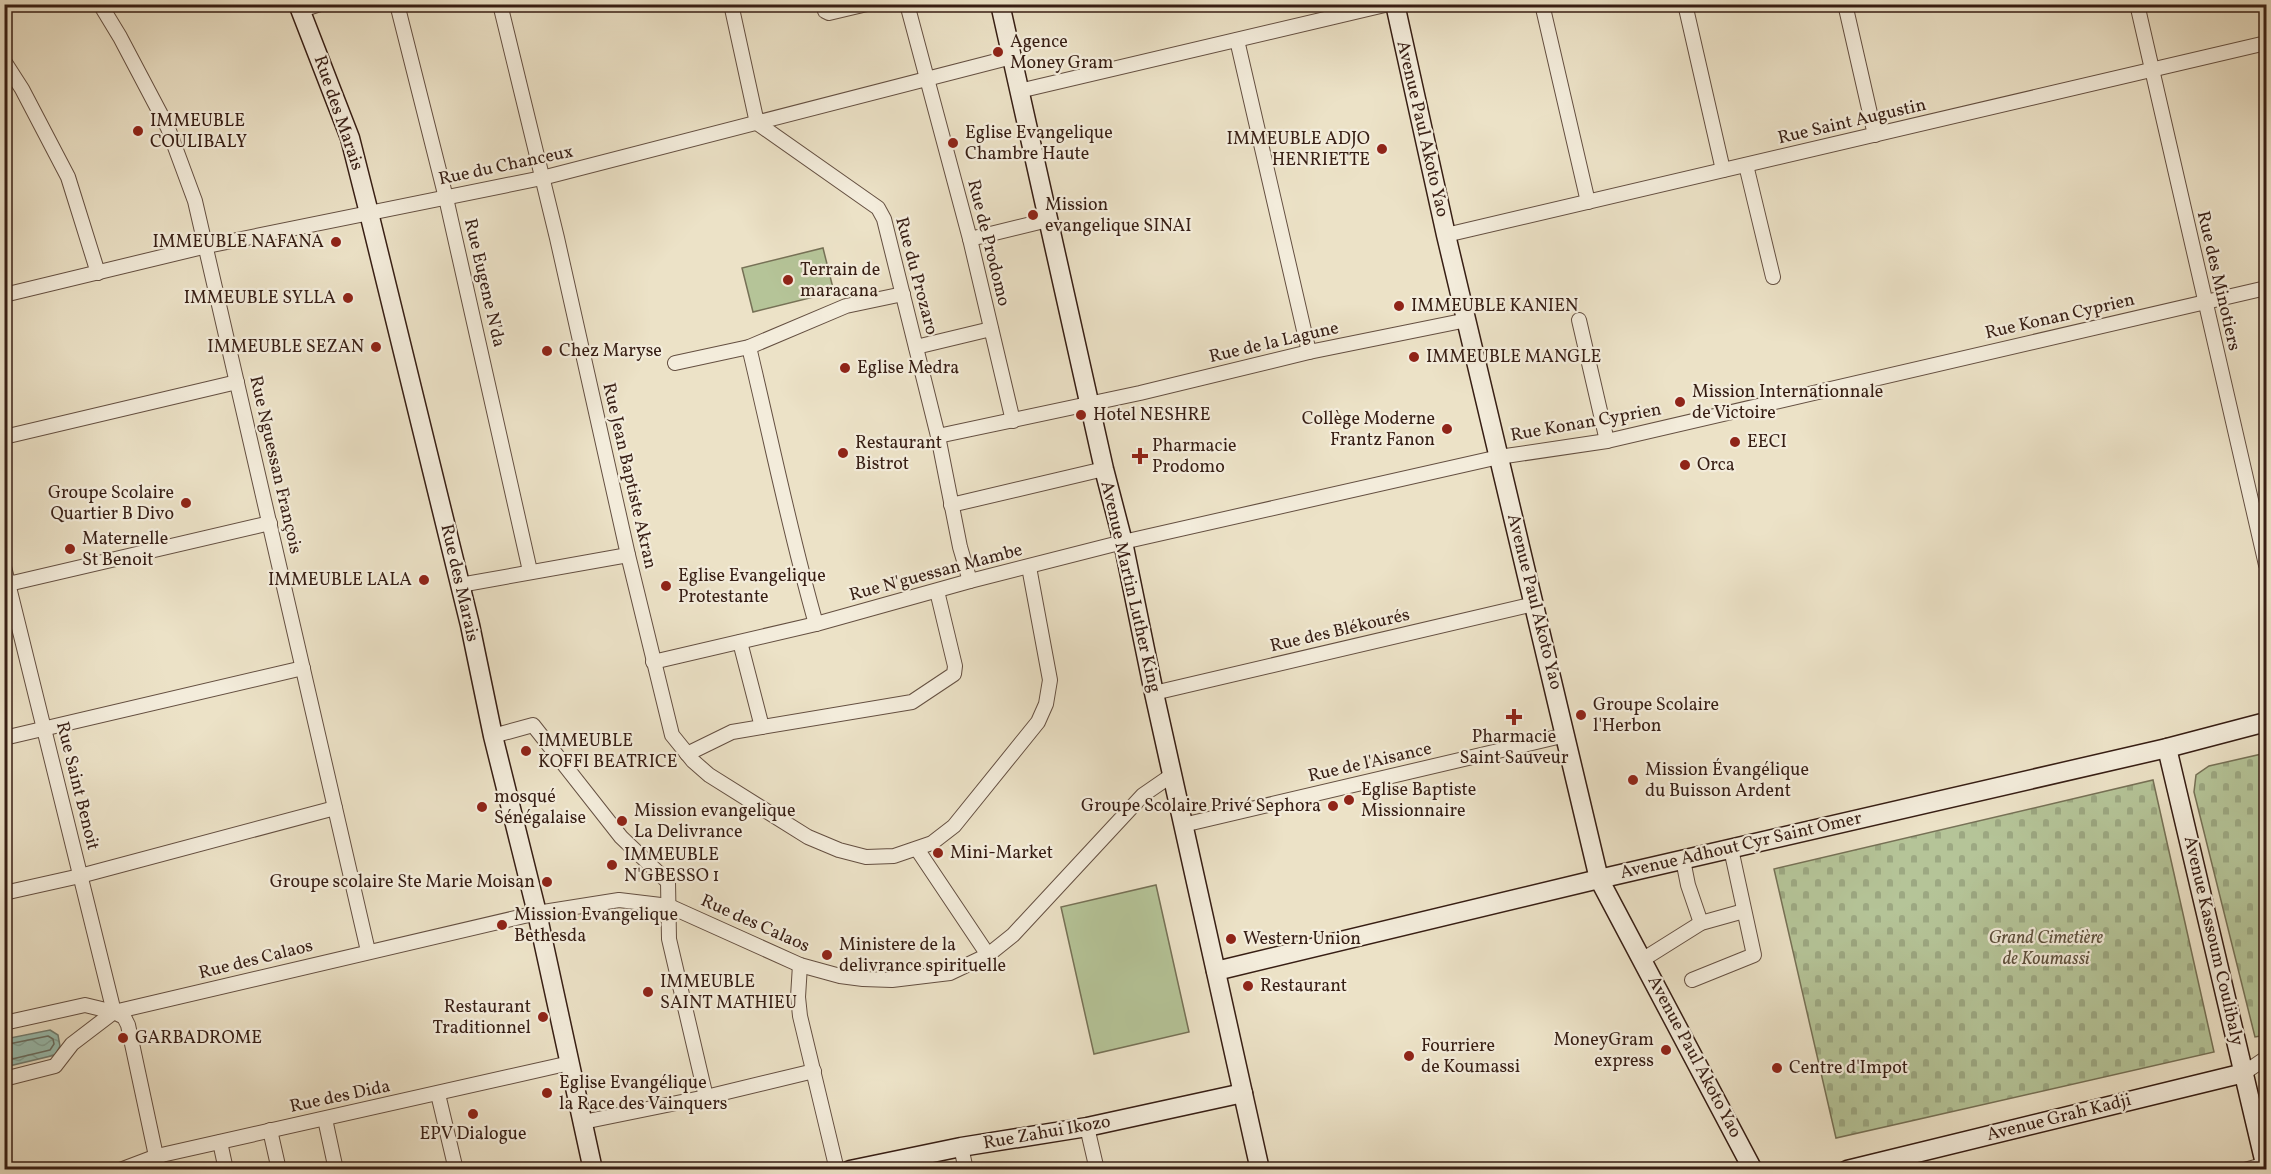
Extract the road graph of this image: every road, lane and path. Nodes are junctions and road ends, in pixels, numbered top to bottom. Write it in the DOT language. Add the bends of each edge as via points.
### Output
graph roads {
  1 [pos="100,4"];
  2 [pos="320,4"];
  3 [pos="397,4"];
  4 [pos="500,4"];
  5 [pos="731,4"];
  6 [pos="823,4"];
  7 [pos="867,4"];
  8 [pos="907,4"];
  9 [pos="1000,4"];
  10 [pos="1389,4"];
  11 [pos="1395,4"];
  12 [pos="1542,4"];
  13 [pos="1685,4"];
  14 [pos="1845,4"];
  15 [pos="2137,4"];
  16 [pos="299,7"];
  17 [pos="1238,40"];
  18 [pos="2266,43"];
  19 [pos="1012,57"];
  20 [pos="4,61"];
  21 [pos="2152,70"];
  22 [pos="928,79"];
  23 [pos="1019,91"];
  24 [pos="757,123"];
  25 [pos="1875,135"];
  26 [pos="1746,165"];
  27 [pos="1723,170"];
  28 [pos="542,178"];
  29 [pos="446,198"];
  30 [pos="1588,202"];
  31 [pos="369,213"];
  32 [pos="1048,220"];
  33 [pos="1446,235"];
  34 [pos="970,238"];
  35 [pos="207,246"];
  36 [pos="98,273"];
  37 [pos="1773,278"];
  38 [pos="2266,288"];
  39 [pos="903,294"];
  40 [pos="4,295"];
  41 [pos="2204,302"];
  42 [pos="1467,320"];
  43 [pos="1579,320"];
  44 [pos="991,329"];
  45 [pos="749,347"];
  46 [pos="916,347"];
  47 [pos="1309,352"];
  48 [pos="675,363"];
  49 [pos="237,382"];
  50 [pos="1089,403"];
  51 [pos="1013,421"];
  52 [pos="938,436"];
  53 [pos="4,437"];
  54 [pos="1606,441"];
  55 [pos="1499,457"];
  56 [pos="1104,469"];
  57 [pos="951,505"];
  58 [pos="270,523"];
  59 [pos="1123,542"];
  60 [pos="628,555"];
  61 [pos="2266,565"];
  62 [pos="4,567"];
  63 [pos="1029,567"];
  64 [pos="530,571"];
  65 [pos="970,581"];
  66 [pos="6,585"];
  67 [pos="460,585"];
  68 [pos="938,591"];
  69 [pos="1534,604"];
  70 [pos="816,624"];
  71 [pos="740,642"];
  72 [pos="653,662"];
  73 [pos="303,668"];
  74 [pos="1154,693"];
  75 [pos="2266,722"];
  76 [pos="762,727"];
  77 [pos="44,729"];
  78 [pos="1566,735"];
  79 [pos="493,736"];
  80 [pos="4,738"];
  81 [pos="2167,748"];
  82 [pos="687,754"];
  83 [pos="1172,775"];
  84 [pos="335,807"];
  85 [pos="1183,825"];
  86 [pos="917,849"];
  87 [pos="1731,849"];
  88 [pos="1683,860"];
  89 [pos="80,876"];
  90 [pos="1599,879"];
  91 [pos="4,893"];
  92 [pos="669,906"];
  93 [pos="1744,911"];
  94 [pos="537,913"];
  95 [pos="1701,923"];
  96 [pos="368,951"];
  97 [pos="988,955"];
  98 [pos="1642,960"];
  99 [pos="800,965"];
  100 [pos="1216,971"];
  101 [pos="1692,980"];
  102 [pos="114,1012"];
  103 [pos="4,1023"];
  104 [pos="2266,1058"];
  105 [pos="570,1063"];
  106 [pos="814,1071"];
  107 [pos="2244,1073"];
  108 [pos="4,1079"];
  109 [pos="1243,1093"];
  110 [pos="438,1094"];
  111 [pos="706,1096"];
  112 [pos="325,1119"];
  113 [pos="583,1122"];
  114 [pos="1087,1127"];
  115 [pos="270,1130"];
  116 [pos="220,1142"];
  117 [pos="961,1147"];
  118 [pos="158,1163"];
  119 [pos="2266,1166"];
  120 [pos="120,1170"];
  121 [pos="226,1170"];
  122 [pos="279,1170"];
  123 [pos="336,1170"];
  124 [pos="456,1170"];
  125 [pos="593,1170"];
  126 [pos="837,1170"];
  127 [pos="850,1170"];
  128 [pos="966,1170"];
  129 [pos="1097,1170"];
  130 [pos="1260,1170"];
  131 [pos="1753,1170"];
  132 [pos="1847,1170"];
  133 [pos="2244,1170"];
  1 -- 35 [label="street, Rue Nguessan François" via="168,128"];
  2 -- 16 [label="street"];
  3 -- 29 [label="street, Rue Eugene N'da"];
  4 -- 28 [label="street, Rue Jean Baptiste Akran"];
  5 -- 24 [label="street"];
  6 -- 7 [label="street" via="829,13"];
  8 -- 22 [label="street, Rue de Prodomo"];
  9 -- 19 [label="street, Avenue Martin Luther King"];
  10 -- 17 [label="street"];
  11 -- 33 [label="street, Avenue Paul Akoto Yao"];
  12 -- 30 [label="street"];
  13 -- 27 [label="street"];
  14 -- 25 [label="street"];
  15 -- 21 [label="street, Rue des Minotiers"];
  16 -- 31 [label="street, Rue des Marais" via="350,138"];
  17 -- 23 [label="street"];
  17 -- 47 [label="street"];
  18 -- 21 [label="street, Rue Saint Augustin"];
  19 -- 22 [label="street, Rue du Chanceux"];
  19 -- 23 [label="street, Avenue Martin Luther King"];
  20 -- 36 [label="street" via="68,177"];
  21 -- 25 [label="street, Rue Saint Augustin"];
  21 -- 41 [label="street, Rue des Minotiers"];
  22 -- 24 [label="street, Rue du Chanceux"];
  22 -- 34 [label="street, Rue de Prodomo"];
  23 -- 32 [label="street, Avenue Martin Luther King"];
  24 -- 28 [label="street, Rue du Chanceux"];
  24 -- 39 [label="street, Rue du Prozaro" via="878,208"];
  25 -- 26 [label="street, Rue Saint Augustin"];
  26 -- 27 [label="street, Rue Saint Augustin"];
  26 -- 37 [label="street"];
  27 -- 30 [label="street, Rue Saint Augustin"];
  28 -- 29 [label="street, Rue du Chanceux"];
  28 -- 60 [label="street, Rue Jean Baptiste Akran"];
  29 -- 31 [label="street, Rue du Chanceux"];
  29 -- 64 [label="street, Rue Eugene N'da"];
  30 -- 33 [label="street, Rue Saint Augustin"];
  31 -- 35 [label="street, Rue du Chanceux"];
  31 -- 67 [label="street, Rue des Marais"];
  32 -- 34 [label="street"];
  32 -- 50 [label="street, Avenue Martin Luther King"];
  33 -- 42 [label="street, Avenue Paul Akoto Yao"];
  34 -- 44 [label="street, Rue de Prodomo"];
  35 -- 36 [label="street, Rue du Chanceux"];
  35 -- 49 [label="street, Rue Nguessan François"];
  36 -- 40 [label="street, Rue du Chanceux"];
  38 -- 41 [label="street, Rue Konan Cyprien"];
  39 -- 45 [label="street" via="846,306"];
  39 -- 46 [label="street, Rue du Prozaro"];
  41 -- 54 [label="street, Rue Konan Cyprien"];
  41 -- 61 [label="street, Rue des Minotiers"];
  42 -- 47 [label="street, Rue de la Lagune"];
  42 -- 55 [label="street, Avenue Paul Akoto Yao"];
  43 -- 54 [label="street"];
  44 -- 46 [label="street"];
  44 -- 51 [label="street, Rue de Prodomo"];
  45 -- 48 [label="street"];
  45 -- 70 [label="street" via="794,547"];
  46 -- 52 [label="street, Rue du Prozaro"];
  47 -- 50 [label="street, Rue de la Lagune"];
  49 -- 53 [label="street"];
  49 -- 58 [label="street, Rue Nguessan François"];
  50 -- 51 [label="street, Rue de la Lagune"];
  50 -- 56 [label="street, Avenue Martin Luther King"];
  51 -- 52 [label="street, Rue de la Lagune"];
  52 -- 57 [label="street, Rue du Prozaro"];
  54 -- 55 [label="street, Rue Konan Cyprien"];
  55 -- 59 [label="street, Rue Konan Cyprien"];
  55 -- 69 [label="street, Avenue Paul Akoto Yao"];
  56 -- 57 [label="street"];
  56 -- 59 [label="street, Avenue Martin Luther King"];
  57 -- 65 [label="street, Rue du Prozaro"];
  58 -- 66 [label="street"];
  58 -- 73 [label="street, Rue Nguessan François"];
  59 -- 63 [label="street, Rue N'guessan Mambe"];
  59 -- 74 [label="street, Avenue Martin Luther King"];
  60 -- 64 [label="street"];
  60 -- 72 [label="street, Rue Jean Baptiste Akran"];
  62 -- 66 [label="street, Rue Saint Benoit"];
  63 -- 65 [label="street, Rue N'guessan Mambe"];
  63 -- 86 [label="street, Rue Jean Baptiste Akran" via="1050,680 1046,704 1038,722 954,826"];
  64 -- 67 [label="street"];
  65 -- 68 [label="street, Rue N'guessan Mambe"];
  66 -- 77 [label="street, Rue Saint Benoit"];
  67 -- 79 [label="street, Rue des Marais"];
  68 -- 70 [label="street, Rue N'guessan Mambe"];
  68 -- 76 [label="street" via="955,666 954,674 945,681 912,702"];
  69 -- 74 [label="street, Rue des Blékourés"];
  69 -- 78 [label="street, Avenue Paul Akoto Yao"];
  70 -- 71 [label="street, Rue N'guessan Mambe"];
  71 -- 72 [label="street, Rue N'guessan Mambe"];
  71 -- 76 [label="street"];
  72 -- 82 [label="street, Rue Jean Baptiste Akran" via="672,735"];
  73 -- 77 [label="street"];
  73 -- 84 [label="street, Rue Nguessan François"];
  74 -- 83 [label="street, Avenue Martin Luther King"];
  75 -- 81 [label="street, Avenue Adhout Cyr Saint Omer"];
  76 -- 82 [label="street" via="732,732"];
  77 -- 80 [label="street"];
  77 -- 89 [label="street, Rue Saint Benoit"];
  78 -- 85 [label="street, Rue de l'Aisance"];
  78 -- 90 [label="street, Avenue Paul Akoto Yao"];
  79 -- 92 [label="street" via="533,724 621,837 668,882"];
  79 -- 94 [label="street, Rue des Marais"];
  81 -- 87 [label="street, Avenue Adhout Cyr Saint Omer"];
  81 -- 107 [label="street, Avenue Kassoum Coulibaly"];
  82 -- 86 [label="street, Rue Jean Baptiste Akran" via="709,775 808,837 839,850 866,857 894,856"];
  83 -- 85 [label="street, Avenue Martin Luther King"];
  83 -- 97 [label="street, Rue des Calaos" via="1143,795 1026,922"];
  84 -- 89 [label="street"];
  84 -- 96 [label="street, Rue Nguessan François"];
  85 -- 100 [label="street, Avenue Martin Luther King"];
  86 -- 97 [label="street"];
  87 -- 88 [label="street, Avenue Adhout Cyr Saint Omer"];
  87 -- 93 [label="street"];
  88 -- 90 [label="street, Avenue Adhout Cyr Saint Omer"];
  88 -- 95 [label="street"];
  89 -- 91 [label="street"];
  89 -- 102 [label="street, Rue Saint Benoit"];
  90 -- 98 [label="street, Avenue Paul Akoto Yao"];
  90 -- 100 [label="street, Avenue Adhout Cyr Saint Omer"];
  92 -- 94 [label="street, Rue des Calaos" via="620,900"];
  92 -- 99 [label="street, Rue des Calaos"];
  92 -- 111 [label="street" via="669,939"];
  93 -- 95 [label="street"];
  93 -- 101 [label="street" via="1754,955"];
  94 -- 96 [label="street, Rue des Calaos"];
  94 -- 105 [label="street, Rue des Marais"];
  95 -- 98 [label="street"];
  96 -- 102 [label="street, Rue des Calaos"];
  97 -- 99 [label="street, Rue des Calaos" via="950,973 892,980 863,980"];
  98 -- 131 [label="street, Avenue Paul Akoto Yao"];
  99 -- 106 [label="street" via="800,1016"];
  100 -- 109 [label="street, Avenue Martin Luther King"];
  102 -- 103 [label="street" via="85,1005"];
  102 -- 108 [label="street" via="72,1044 55,1066"];
  102 -- 118 [label="street" via="124,1017 128,1025"];
  104 -- 107 [label="street, Avenue Grah Kadji"];
  105 -- 110 [label="street, Rue des Dida"];
  105 -- 113 [label="street, Rue des Marais"];
  106 -- 111 [label="street"];
  106 -- 126 [label="street"];
  107 -- 119 [label="street, Avenue Kassoum Coulibaly"];
  107 -- 132 [label="street, Avenue Grah Kadji"];
  109 -- 114 [label="street, Rue Zahui Ikozo"];
  109 -- 130 [label="street, Avenue Martin Luther King"];
  110 -- 112 [label="street, Rue des Dida"];
  110 -- 124 [label="street"];
  111 -- 113 [label="street"];
  112 -- 115 [label="street, Rue des Dida"];
  112 -- 123 [label="street"];
  113 -- 125 [label="street, Rue des Marais"];
  114 -- 117 [label="street, Rue Zahui Ikozo"];
  114 -- 129 [label="street"];
  115 -- 116 [label="street, Rue des Dida"];
  115 -- 122 [label="street"];
  116 -- 118 [label="street, Rue des Dida"];
  116 -- 121 [label="street"];
  117 -- 127 [label="street, Rue Zahui Ikozo"];
  117 -- 128 [label="street"];
  118 -- 120 [label="street, Rue des Dida"];
  119 -- 133 [label="street"];
}
